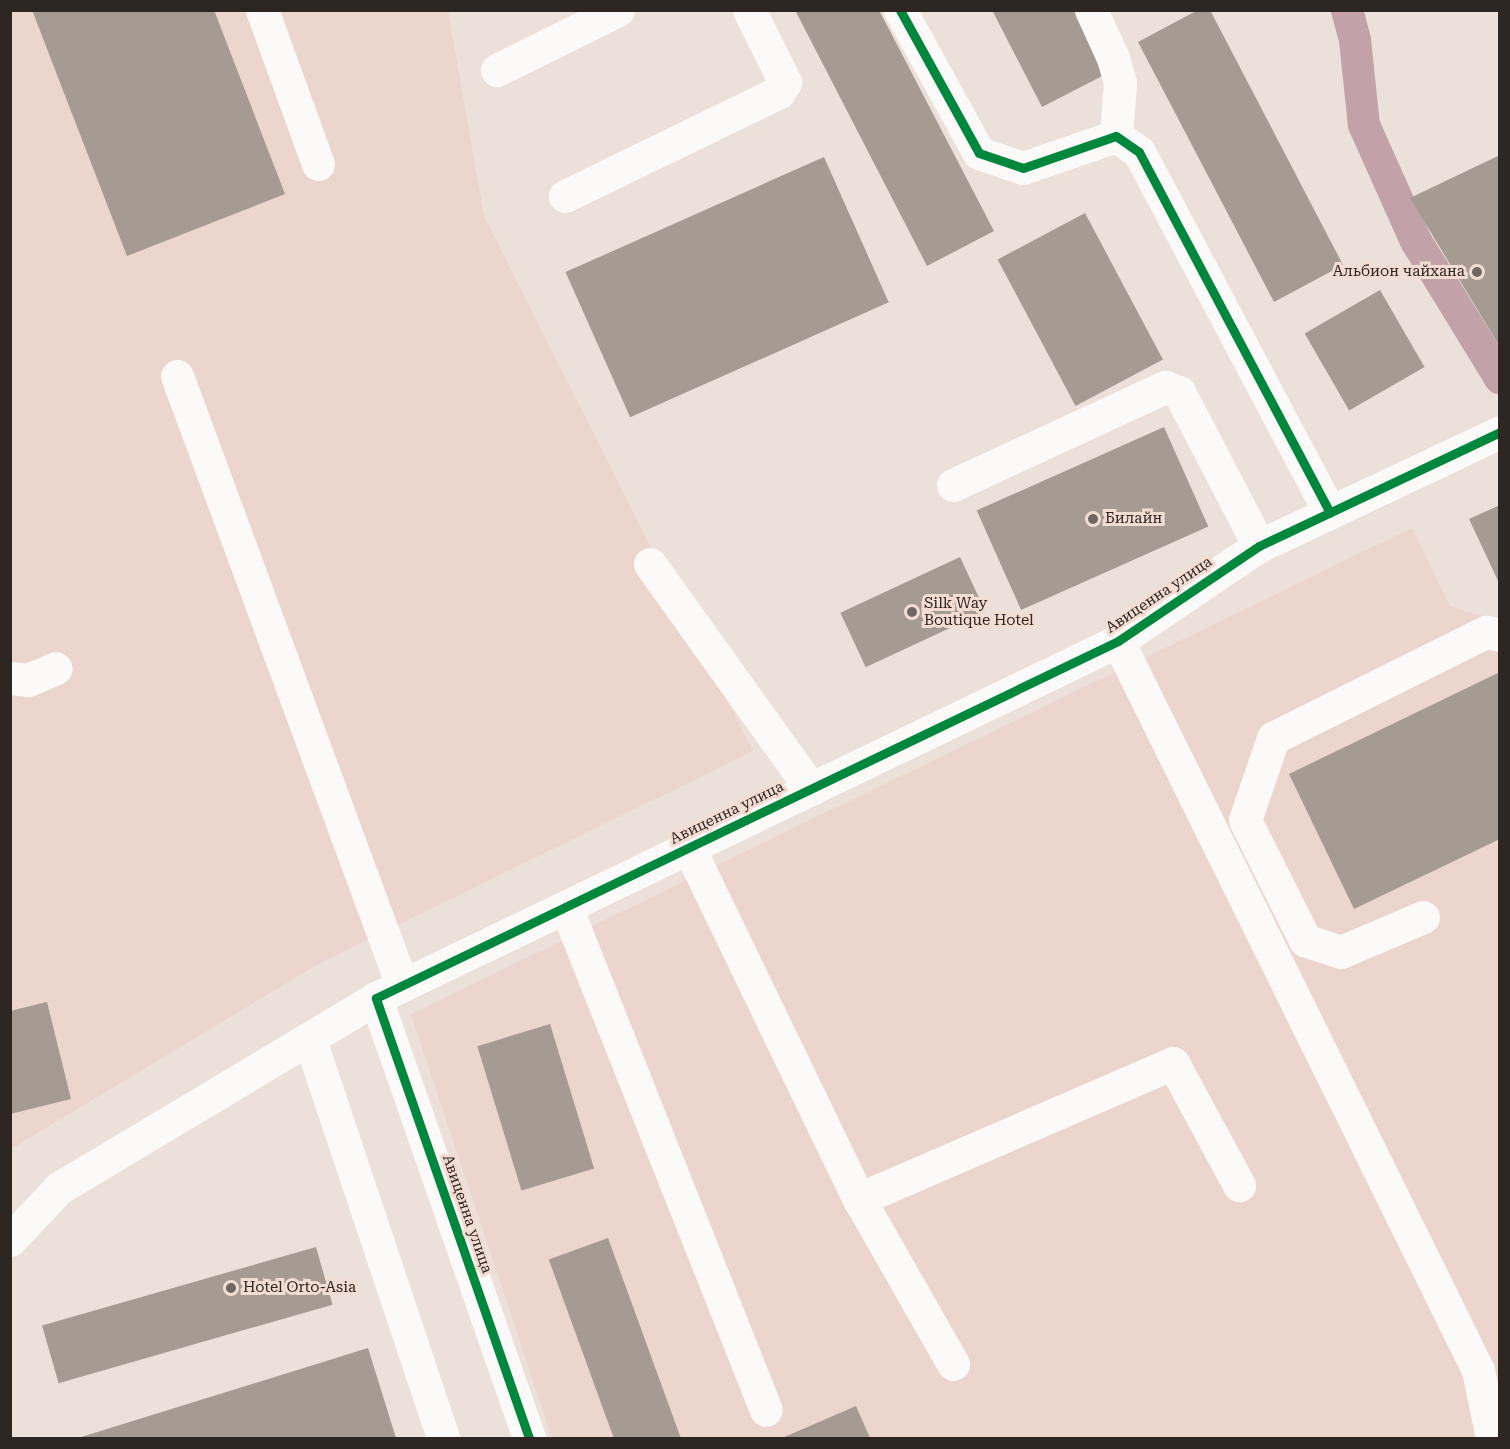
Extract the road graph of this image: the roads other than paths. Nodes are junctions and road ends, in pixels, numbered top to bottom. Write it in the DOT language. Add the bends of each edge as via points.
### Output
graph roads {
  1 [pos="262,10"];
  2 [pos="618,10"];
  3 [pos="749,10"];
  4 [pos="900,10"];
  5 [pos="1091,10"];
  6 [pos="497,70"];
  7 [pos="1116,136"];
  8 [pos="318,164"];
  9 [pos="565,196"];
  10 [pos="177,376"];
  11 [pos="1500,432"];
  12 [pos="953,485"];
  13 [pos="1330,512"];
  14 [pos="1259,546"];
  15 [pos="650,564"];
  16 [pos="1500,635"];
  17 [pos="1118,641"];
  18 [pos="56,668"];
  19 [pos="10,678"];
  20 [pos="811,789"];
  21 [pos="689,848"];
  22 [pos="566,907"];
  23 [pos="1423,918"];
  24 [pos="389,992"];
  25 [pos="310,1040"];
  26 [pos="1239,1185"];
  27 [pos="859,1199"];
  28 [pos="10,1240"];
  29 [pos="1489,1362"];
  30 [pos="953,1364"];
  31 [pos="765,1410"];
  32 [pos="443,1438"];
  33 [pos="529,1438"];
  34 [pos="1492,1438"];
  1 -- 8 [label="street"];
  2 -- 6 [label="street"];
  3 -- 9 [label="street" via="785,81 779,92"];
  4 -- 7 [label="street" via="979,153 1023,168"];
  5 -- 7 [label="street" via="1120,83"];
  7 -- 13 [label="street" via="1138,152"];
  10 -- 24 [label="street"];
  11 -- 13 [label="street, Авиценна улица"];
  12 -- 14 [label="street" via="1165,387 1179,392"];
  13 -- 14 [label="street, Авиценна улица"];
  14 -- 17 [label="street, Авиценна улица"];
  15 -- 20 [label="street"];
  16 -- 23 [label="street" via="1486,632 1273,738 1245,820 1305,940 1341,952"];
  17 -- 20 [label="street, Авиценна улица"];
  17 -- 29 [label="street"];
  18 -- 19 [label="street" via="28,680"];
  20 -- 21 [label="street, Авиценна улица"];
  21 -- 22 [label="street, Авиценна улица"];
  21 -- 27 [label="street"];
  22 -- 24 [label="street, Авиценна улица"];
  22 -- 31 [label="street"];
  24 -- 25 [label="street"];
  24 -- 33 [label="street, Авиценна улица"];
  25 -- 28 [label="street" via="58,1188"];
  25 -- 32 [label="street"];
  26 -- 27 [label="street" via="1173,1063"];
  27 -- 30 [label="street"];
  29 -- 34 [label="street"];
}
